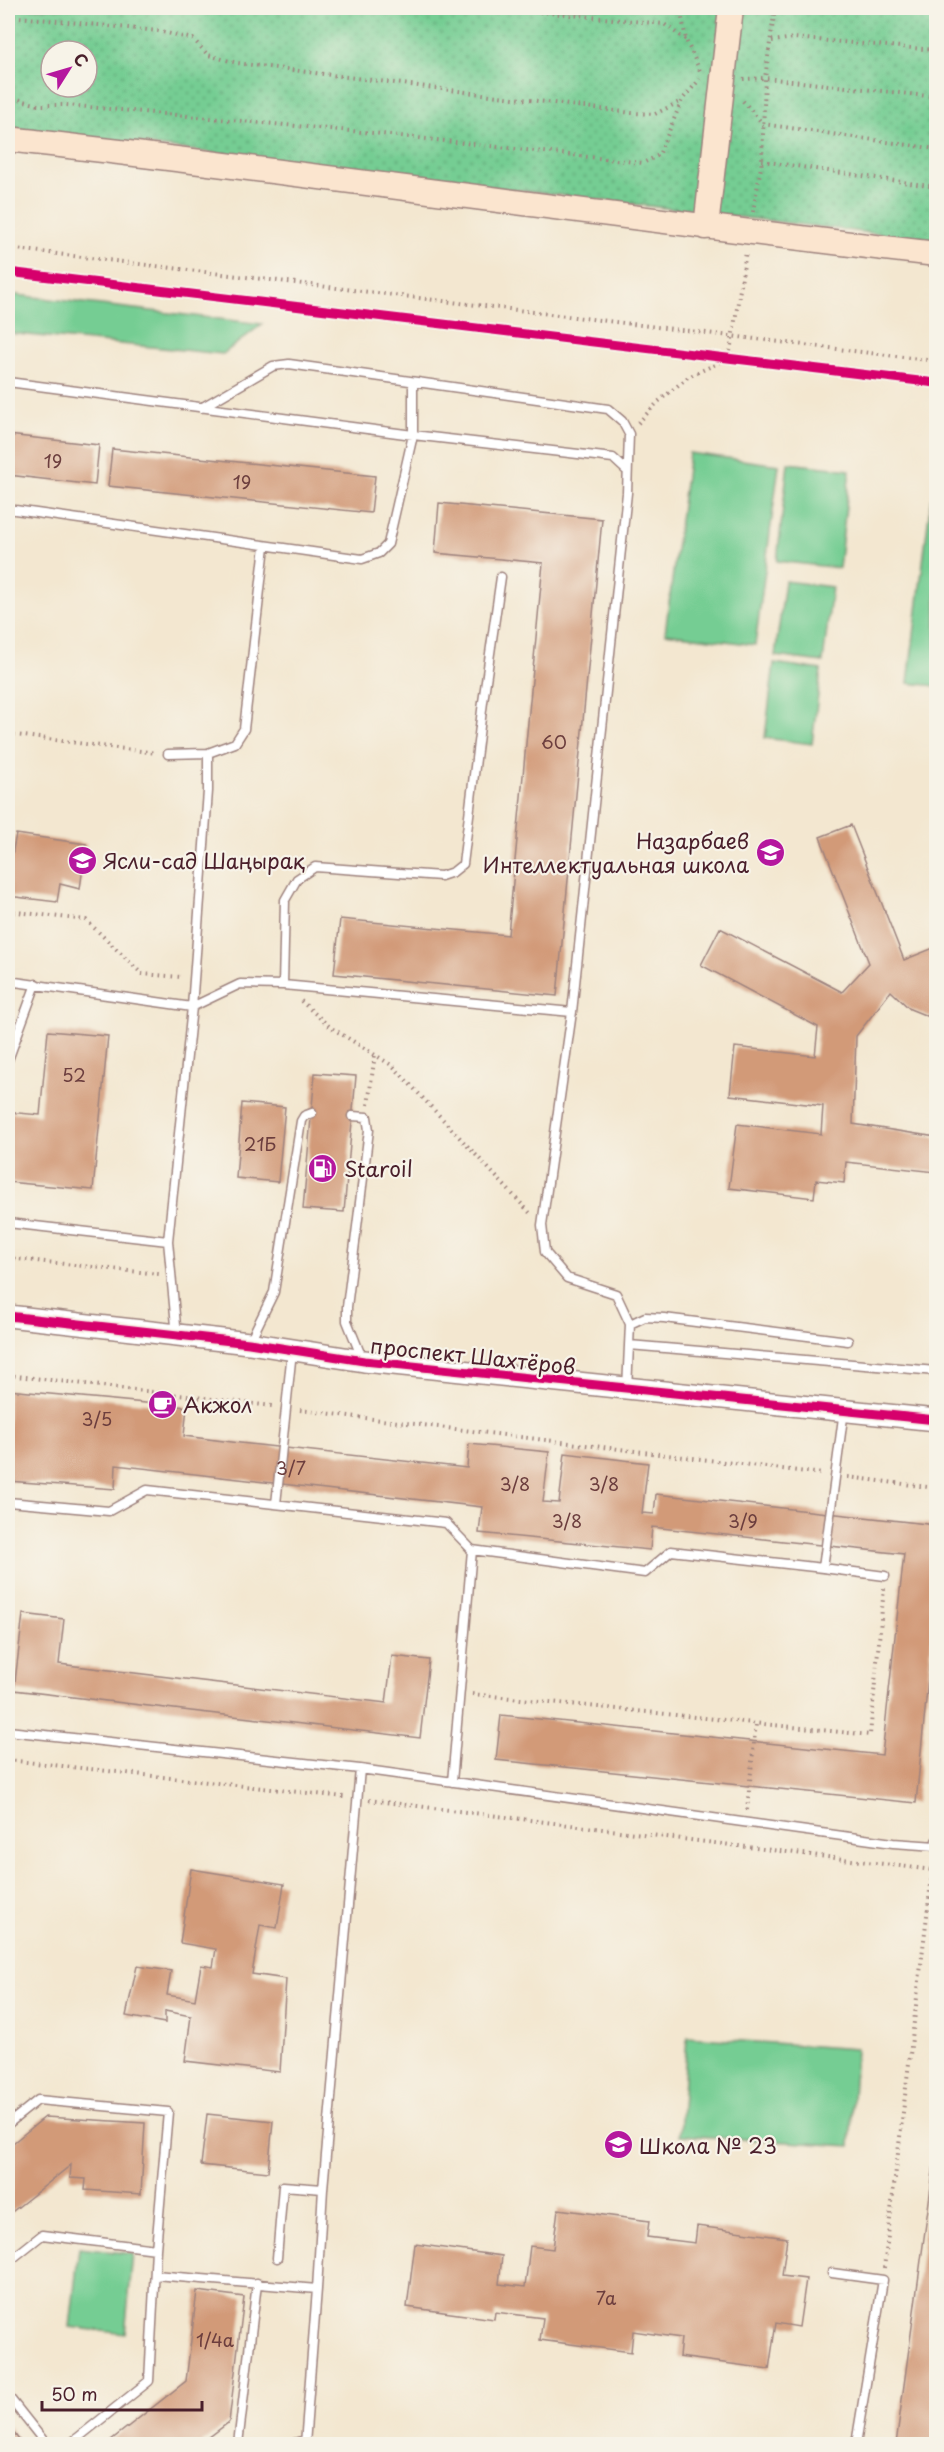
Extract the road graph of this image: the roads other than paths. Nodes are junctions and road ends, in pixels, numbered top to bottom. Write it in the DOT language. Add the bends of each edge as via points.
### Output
graph roads {
  1 [pos="730,8"];
  2 [pos="8,139"];
  3 [pos="706,227"];
  4 [pos="936,254"];
  5 [pos="8,382"];
  6 [pos="413,382"];
  7 [pos="201,408"];
  8 [pos="413,435"];
  9 [pos="627,471"];
  10 [pos="8,509"];
  11 [pos="265,546"];
  12 [pos="501,577"];
  13 [pos="208,753"];
  14 [pos="168,754"];
  15 [pos="8,981"];
  16 [pos="36,984"];
  17 [pos="283,985"];
  18 [pos="192,1007"];
  19 [pos="572,1012"];
  20 [pos="8,1060"];
  21 [pos="312,1113"];
  22 [pos="352,1116"];
  23 [pos="8,1223"];
  24 [pos="168,1241"];
  25 [pos="8,1316"];
  26 [pos="630,1323"];
  27 [pos="177,1336"];
  28 [pos="848,1341"];
  29 [pos="249,1343"];
  30 [pos="629,1345"];
  31 [pos="292,1350"];
  32 [pos="364,1361"];
  33 [pos="936,1371"];
  34 [pos="627,1390"];
  35 [pos="844,1410"];
  36 [pos="936,1420"];
  37 [pos="8,1502"];
  38 [pos="276,1504"];
  39 [pos="472,1550"];
  40 [pos="823,1568"];
  41 [pos="885,1576"];
  42 [pos="8,1731"];
  43 [pos="360,1769"];
  44 [pos="452,1782"];
  45 [pos="936,1841"];
  46 [pos="936,1846"];
  47 [pos="8,2124"];
  48 [pos="322,2189"];
  49 [pos="156,2249"];
  50 [pos="277,2258"];
  51 [pos="8,2262"];
  52 [pos="832,2273"];
  53 [pos="155,2276"];
  54 [pos="257,2283"];
  55 [pos="317,2289"];
  56 [pos="8,2396"];
  57 [pos="305,2442"];
  58 [pos="46,2445"];
  59 [pos="70,2445"];
  60 [pos="238,2445"];
  61 [pos="291,2445"];
  62 [pos="856,2445"];
  1 -- 3 [label="main road"];
  2 -- 3 [label="main road" via="251,166"];
  3 -- 4 [label="main road"];
  5 -- 7 [label="lane"];
  6 -- 7 [label="lane" via="289,364 273,366"];
  6 -- 8 [label="lane"];
  6 -- 9 [label="lane" via="608,409 622,421 629,434"];
  7 -- 8 [label="lane"];
  8 -- 9 [label="lane" via="613,458"];
  8 -- 11 [label="lane" via="388,544 379,553 362,559"];
  9 -- 19 [label="lane"];
  10 -- 11 [label="lane"];
  11 -- 13 [label="lane" via="244,729 235,743"];
  12 -- 17 [label="lane" via="463,864 441,876 315,867 297,879 285,900"];
  13 -- 14 [label="lane"];
  13 -- 18 [label="lane"];
  15 -- 16 [label="lane"];
  16 -- 18 [label="lane"];
  16 -- 20 [label="lane"];
  17 -- 18 [label="lane" via="240,984"];
  17 -- 19 [label="lane"];
  18 -- 24 [label="lane"];
  19 -- 26 [label="lane" via="542,1225 545,1252 567,1278 616,1294"];
  21 -- 29 [label="lane" via="301,1120 274,1292"];
  22 -- 32 [label="lane" via="367,1117 369,1130 346,1307 347,1321"];
  23 -- 24 [label="lane"];
  24 -- 27 [label="lane"];
  25 -- 27 [label="street, проспект Шахтёров"];
  26 -- 28 [label="lane" via="655,1317"];
  26 -- 30 [label="lane"];
  27 -- 29 [label="street, проспект Шахтёров"];
  29 -- 31 [label="street, проспект Шахтёров"];
  30 -- 33 [label="lane"];
  30 -- 34 [label="lane"];
  31 -- 32 [label="street, проспект Шахтёров"];
  31 -- 38 [label="lane"];
  32 -- 34 [label="street, проспект Шахтёров"];
  34 -- 35 [label="street, проспект Шахтёров"];
  35 -- 36 [label="street, проспект Шахтёров"];
  35 -- 40 [label="lane"];
  37 -- 38 [label="lane" via="109,1511 147,1490"];
  38 -- 39 [label="lane" via="446,1523"];
  39 -- 40 [label="lane" via="645,1573 671,1551"];
  39 -- 44 [label="lane"];
  40 -- 41 [label="lane"];
  42 -- 43 [label="lane"];
  43 -- 44 [label="lane"];
  43 -- 48 [label="lane"];
  44 -- 46 [label="lane"];
  45 -- 46 [label="lane"];
  47 -- 49 [label="lane" via="38,2100 168,2112"];
  48 -- 50 [label="lane" via="283,2186"];
  48 -- 55 [label="lane"];
  49 -- 51 [label="lane" via="42,2235"];
  49 -- 53 [label="lane"];
  52 -- 62 [label="lane" via="882,2280"];
  53 -- 54 [label="lane"];
  53 -- 59 [label="lane" via="149,2382"];
  54 -- 55 [label="lane"];
  54 -- 60 [label="lane"];
  55 -- 57 [label="lane"];
  56 -- 58 [label="lane"];
  57 -- 61 [label="lane"];
}
